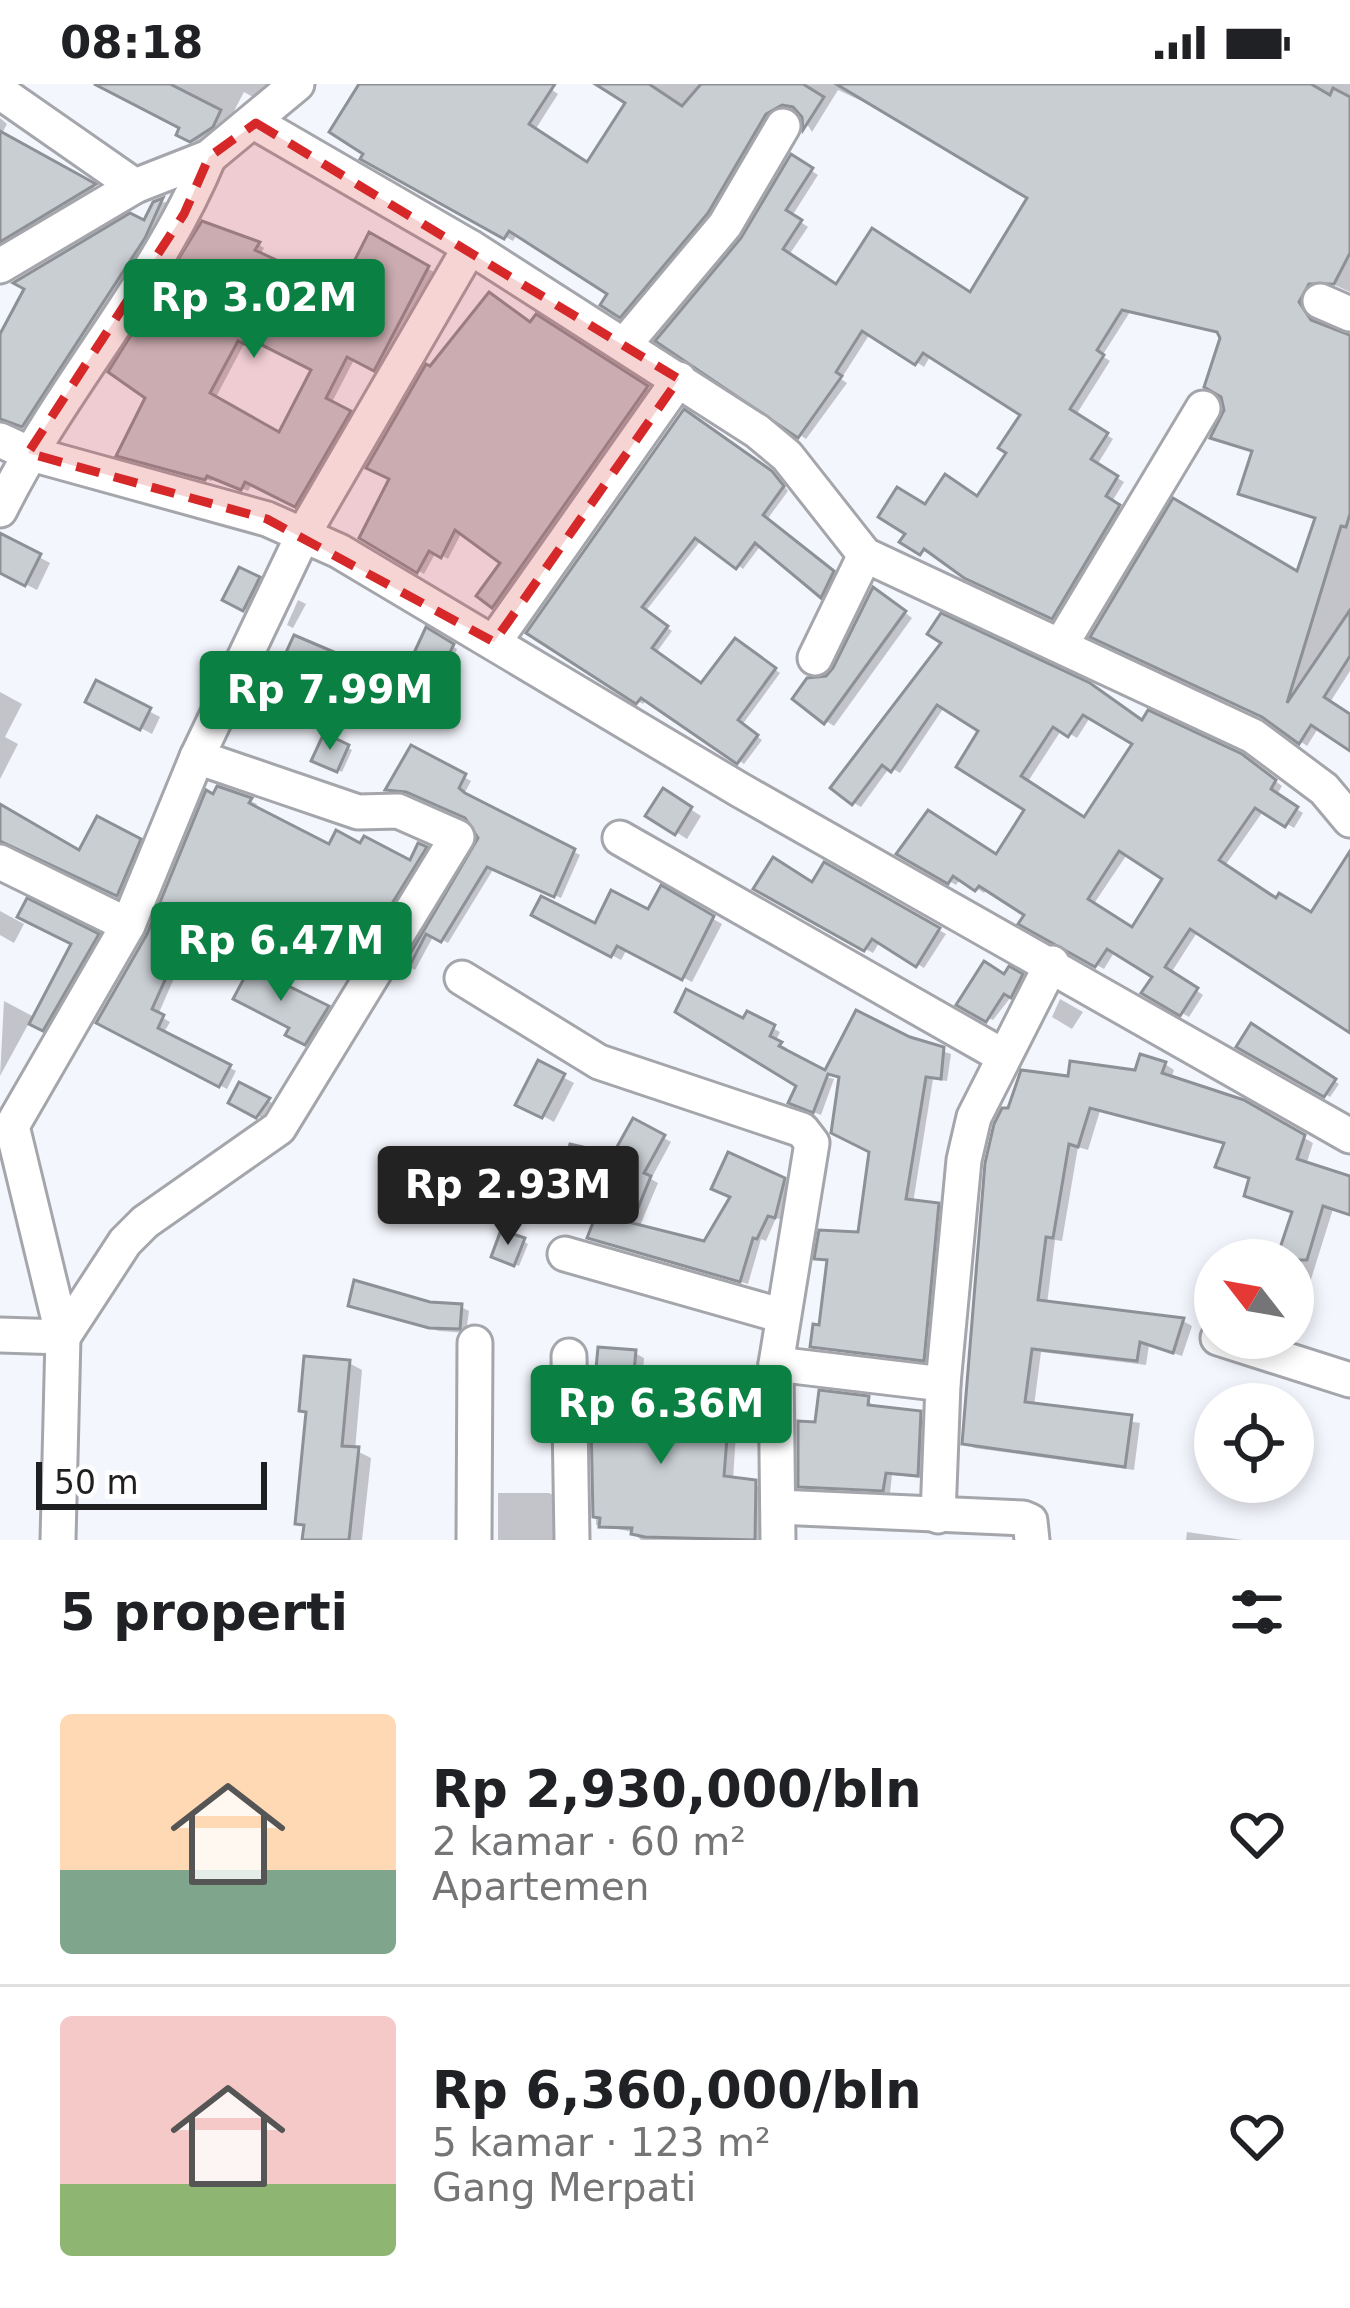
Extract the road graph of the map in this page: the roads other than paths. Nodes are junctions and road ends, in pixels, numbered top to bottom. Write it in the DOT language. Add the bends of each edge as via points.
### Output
graph roads {
  1 [pos="297,84"];
  2 [pos="0,92"];
  3 [pos="256,123"];
  4 [pos="783,126"];
  5 [pos="209,158"];
  6 [pos="135,186"];
  7 [pos="470,247"];
  8 [pos="0,266"];
  9 [pos="625,344"];
  10 [pos="679,380"];
  11 [pos="1204,408"];
  12 [pos="14,447"];
  13 [pos="0,510"];
  14 [pos="304,532"];
  15 [pos="865,555"];
  16 [pos="494,642"];
  17 [pos="1062,643"];
  18 [pos="814,658"];
  19 [pos="197,757"];
  20 [pos="1350,820"];
  21 [pos="620,838"];
  22 [pos="0,862"];
  23 [pos="128,925"];
  24 [pos="1052,963"];
  25 [pos="462,978"];
  26 [pos="1004,1056"];
  27 [pos="6,1123"];
  28 [pos="1350,1136"];
  29 [pos="565,1254"];
  30 [pos="783,1316"];
  31 [pos="0,1336"];
  32 [pos="63,1337"];
  33 [pos="475,1343"];
  34 [pos="569,1356"];
  35 [pos="1284,1359"];
  36 [pos="776,1364"];
  37 [pos="1350,1380"];
  38 [pos="943,1384"];
  39 [pos="938,1516"];
  40 [pos="778,1523"];
  41 [pos="1031,1531"];
  42 [pos="58,1540"];
  43 [pos="474,1540"];
  44 [pos="572,1540"];
  1 -- 3 [label="street"];
  2 -- 6 [label="street"];
  3 -- 5 [label="street"];
  3 -- 7 [label="street"];
  4 -- 9 [label="street" via="725,225"];
  5 -- 6 [label="street"];
  5 -- 12 [label="street" via="184,214"];
  6 -- 8 [label="street"];
  7 -- 9 [label="street"];
  7 -- 14 [label="street"];
  9 -- 10 [label="street"];
  10 -- 15 [label="street" via="787,456"];
  10 -- 16 [label="street"];
  11 -- 17 [label="street"];
  12 -- 13 [label="street"];
  12 -- 14 [label="street"];
  14 -- 16 [label="street"];
  14 -- 19 [label="street"];
  15 -- 17 [label="street"];
  15 -- 18 [label="street"];
  16 -- 24 [label="street"];
  17 -- 20 [label="street" via="1253,736 1324,789"];
  19 -- 23 [label="street"];
  19 -- 32 [label="street" via="358,812 398,811 457,837 279,1128 145,1222"];
  21 -- 26 [label="street"];
  22 -- 23 [label="street"];
  23 -- 27 [label="street"];
  24 -- 26 [label="street"];
  24 -- 28 [label="street"];
  25 -- 30 [label="street" via="599,1062 802,1130 813,1160"];
  26 -- 38 [label="street" via="974,1117 964,1160"];
  27 -- 32 [label="street"];
  29 -- 30 [label="street"];
  30 -- 36 [label="street"];
  31 -- 32 [label="street"];
  32 -- 42 [label="street"];
  33 -- 43 [label="street"];
  34 -- 44 [label="street"];
  35 -- 37 [label="street"];
  36 -- 38 [label="street"];
  36 -- 40 [label="street"];
  38 -- 39 [label="street"];
  39 -- 40 [label="street"];
  39 -- 41 [label="street"];
}
